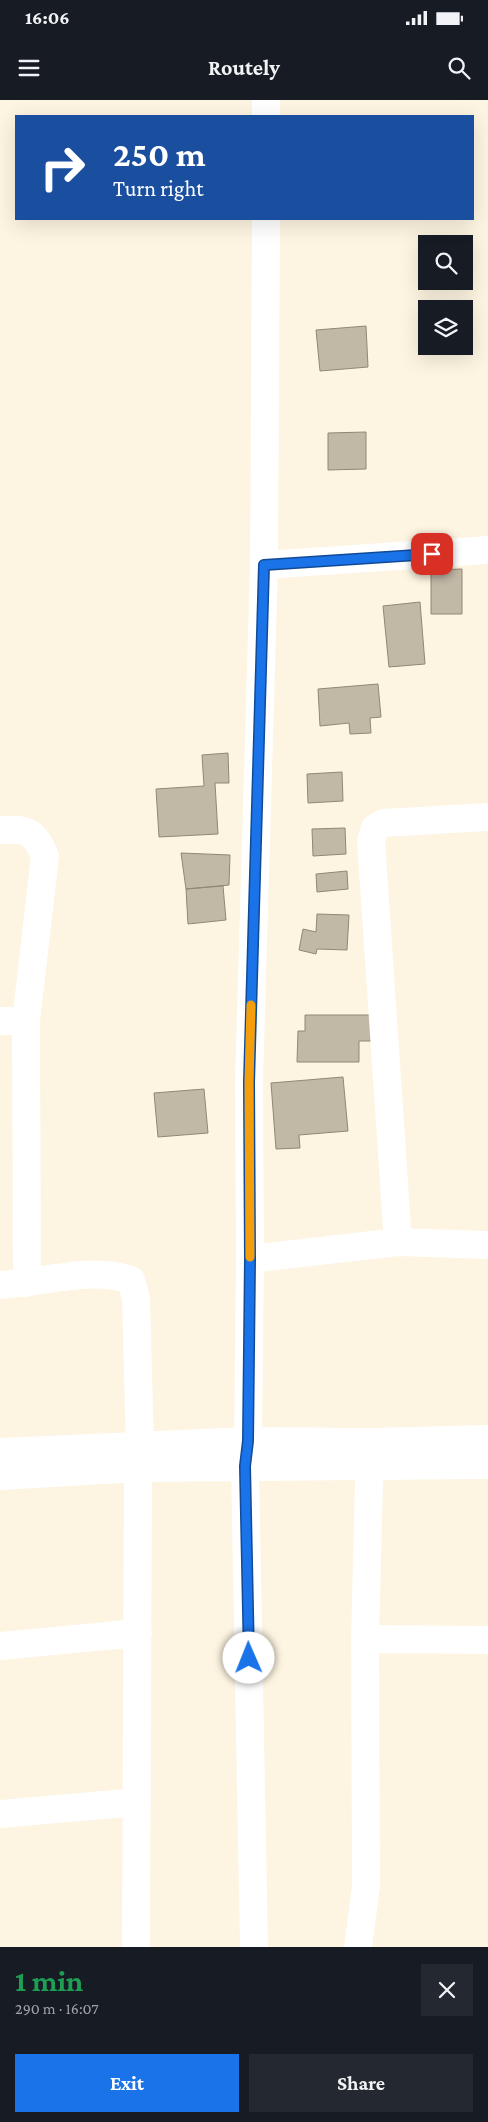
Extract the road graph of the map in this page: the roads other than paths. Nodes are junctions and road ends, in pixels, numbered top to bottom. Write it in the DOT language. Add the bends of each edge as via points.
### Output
graph roads {
  1 [pos="266,100"];
  2 [pos="266,115"];
  3 [pos="266,220"];
  4 [pos="488,550"];
  5 [pos="264,565"];
  6 [pos="488,817"];
  7 [pos="0,830"];
  8 [pos="13,1021"];
  9 [pos="398,1242"];
  10 [pos="488,1246"];
  11 [pos="250,1259"];
  12 [pos="27,1283"];
  13 [pos="0,1285"];
  14 [pos="488,1439"];
  15 [pos="0,1452"];
  16 [pos="246,1454"];
  17 [pos="370,1454"];
  18 [pos="139,1457"];
  19 [pos="488,1465"];
  20 [pos="0,1476"];
  21 [pos="138,1633"];
  22 [pos="364,1639"];
  23 [pos="488,1640"];
  24 [pos="0,1646"];
  25 [pos="137,1802"];
  26 [pos="0,1814"];
  27 [pos="136,1947"];
  28 [pos="254,1947"];
  29 [pos="358,1947"];
  1 -- 2 [label="street"];
  3 -- 5 [label="street"];
  4 -- 5 [label="street"];
  5 -- 11 [label="street" via="249,1082"];
  6 -- 9 [label="street" via="382,823 375,828 371,841"];
  7 -- 8 [label="street" via="24,829 38,839 45,856"];
  8 -- 12 [label="street"];
  9 -- 10 [label="street"];
  9 -- 11 [label="street"];
  11 -- 16 [label="street"];
  12 -- 13 [label="street"];
  12 -- 18 [label="street" via="83,1275 117,1276 131,1280 136,1298"];
  14 -- 17 [label="street"];
  15 -- 18 [label="street"];
  16 -- 17 [label="street"];
  16 -- 18 [label="street"];
  16 -- 28 [label="street"];
  17 -- 19 [label="street"];
  17 -- 22 [label="street"];
  18 -- 20 [label="street"];
  18 -- 21 [label="street"];
  21 -- 24 [label="street"];
  21 -- 25 [label="street"];
  22 -- 23 [label="street"];
  22 -- 29 [label="street" via="366,1887"];
  25 -- 26 [label="street"];
  25 -- 27 [label="street"];
}
